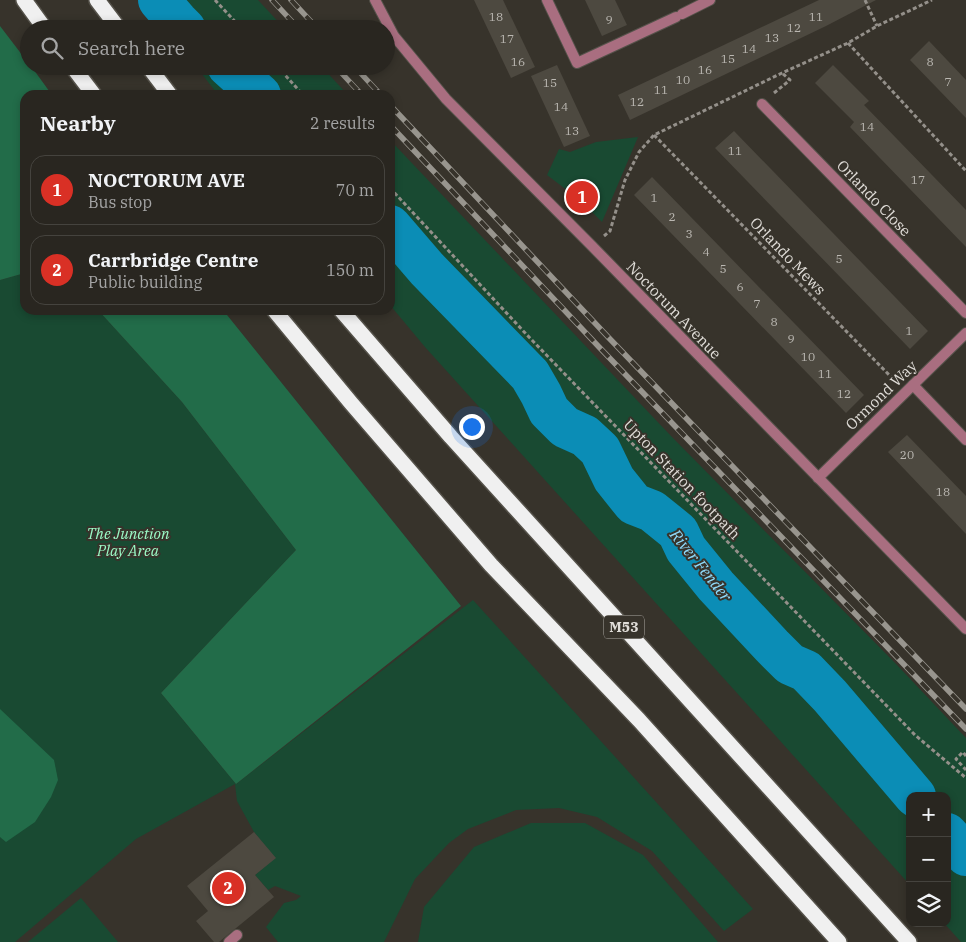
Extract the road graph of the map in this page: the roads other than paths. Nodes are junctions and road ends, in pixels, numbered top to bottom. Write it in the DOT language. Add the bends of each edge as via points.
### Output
graph roads {
  1 [pos="24,0"];
  2 [pos="97,0"];
  3 [pos="376,0"];
  4 [pos="547,0"];
  5 [pos="710,0"];
  6 [pos="38,20"];
  7 [pos="112,20"];
  8 [pos="386,20"];
  9 [pos="395,37"];
  10 [pos="79,75"];
  11 [pos="155,75"];
  12 [pos="90,90"];
  13 [pos="166,90"];
  14 [pos="762,104"];
  15 [pos="966,313"];
  16 [pos="278,315"];
  17 [pos="345,315"];
  18 [pos="966,333"];
  19 [pos="909,389"];
  20 [pos="966,440"];
  21 [pos="818,478"];
  22 [pos="966,629"];
  23 [pos="839,942"];
  24 [pos="909,942"];
  1 -- 6 [label="highway"];
  2 -- 7 [label="highway"];
  3 -- 8 [label="street, Noctorum Avenue"];
  4 -- 5 [label="street" via="578,63"];
  9 -- 21 [label="street, Noctorum Avenue" via="446,99"];
  10 -- 12 [label="highway"];
  11 -- 13 [label="highway"];
  14 -- 15 [label="street, Orlando Close"];
  16 -- 23 [label="highway" via="491,564 639,720"];
  17 -- 24 [label="highway, M53" via="465,452"];
  18 -- 19 [label="street, Ormond Way"];
  19 -- 20 [label="street"];
  19 -- 21 [label="street, Ormond Way"];
  21 -- 22 [label="street, Noctorum Avenue"];
}
